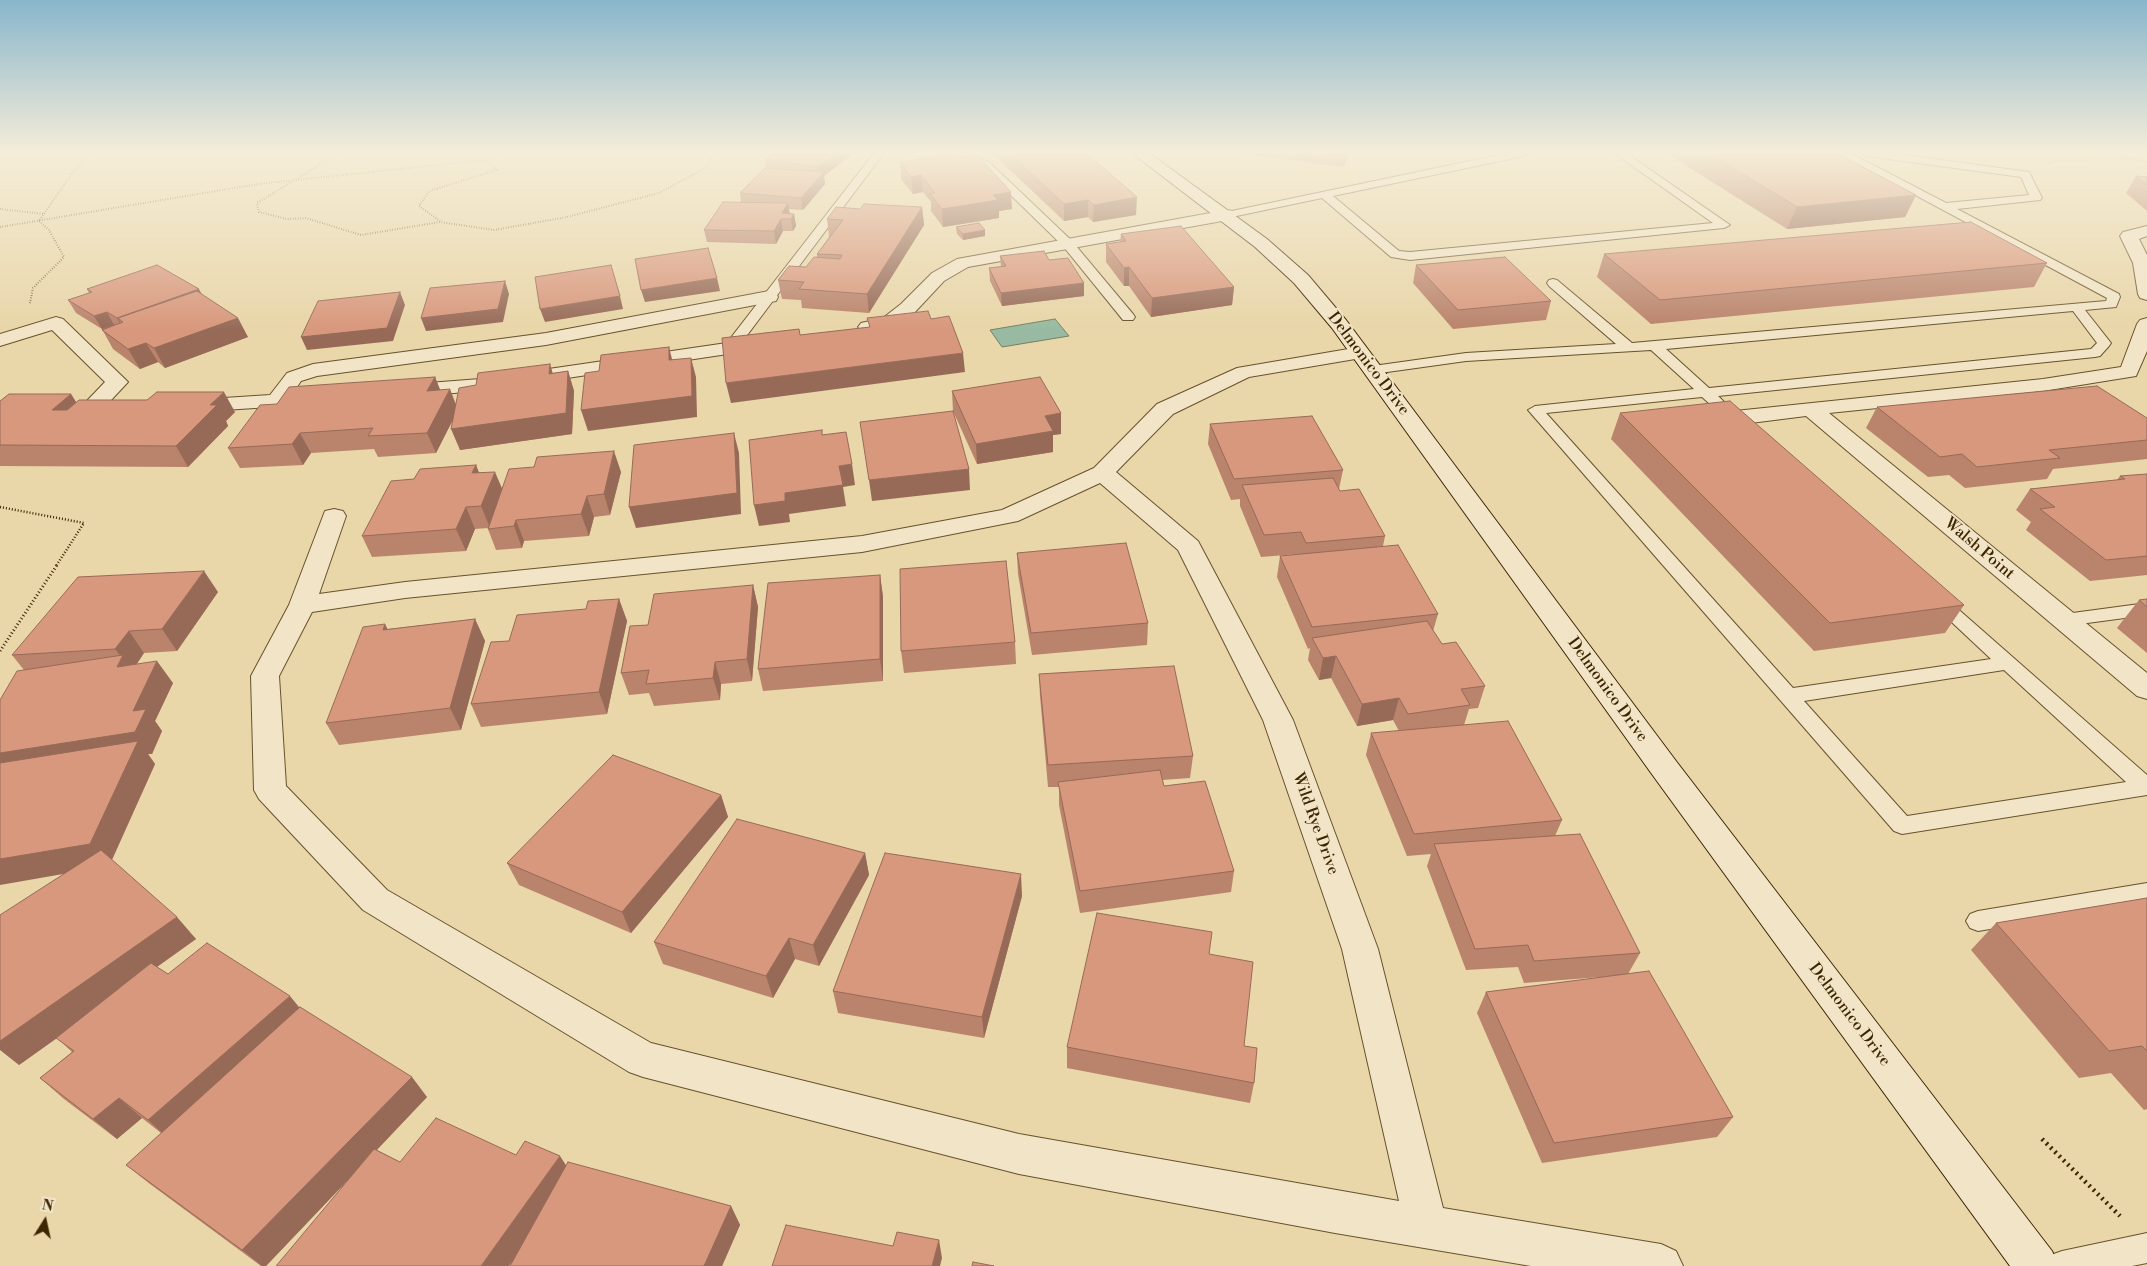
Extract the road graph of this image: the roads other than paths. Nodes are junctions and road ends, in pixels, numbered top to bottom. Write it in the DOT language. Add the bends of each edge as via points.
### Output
graph roads {
  1 [pos="834,212"];
  2 [pos="1035,212"];
  3 [pos="1223,212"];
  4 [pos="1241,212"];
  5 [pos="1345,212"];
  6 [pos="1705,212"];
  7 [pos="1953,212"];
  8 [pos="1227,215"];
  9 [pos="2147,231"];
  10 [pos="1067,243"];
  11 [pos="1553,284"];
  12 [pos="2147,294"];
  13 [pos="770,297"];
  14 [pos="2076,307"];
  15 [pos="1128,317"];
  16 [pos="2147,324"];
  17 [pos="851,330"];
  18 [pos="0,340"];
  19 [pos="777,342"];
  20 [pos="1654,346"];
  21 [pos="731,347"];
  22 [pos="1628,348"];
  23 [pos="1367,361"];
  24 [pos="383,393"];
  25 [pos="1706,393"];
  26 [pos="334,397"];
  27 [pos="275,402"];
  28 [pos="171,406"];
  29 [pos="122,407"];
  30 [pos="1811,409"];
  31 [pos="1742,425"];
  32 [pos="1102,474"];
  33 [pos="334,516"];
  34 [pos="1927,590"];
  35 [pos="302,605"];
  36 [pos="2147,609"];
  37 [pos="2065,620"];
  38 [pos="2008,663"];
  39 [pos="2147,689"];
  40 [pos="1788,696"];
  41 [pos="2147,893"];
  42 [pos="1978,921"];
  43 [pos="1426,1227"];
  44 [pos="2147,1248"];
  45 [pos="1661,1266"];
  46 [pos="2037,1266"];
  47 [pos="2062,1266"];
  1 -- 13 [label="lane"];
  2 -- 10 [label="lane"];
  3 -- 8 [label="street, Delmonico Drive"];
  4 -- 8 [label="lane"];
  5 -- 6 [label="lane" via="1394,254 1410,256 1724,225"];
  7 -- 14 [label="lane" via="2114,298 2111,304"];
  8 -- 10 [label="street"];
  8 -- 23 [label="street, Delmonico Drive" via="1301,279"];
  9 -- 12 [label="street" via="2129,236 2142,263"];
  10 -- 15 [label="lane"];
  10 -- 17 [label="street" via="963,263 938,277 889,323"];
  11 -- 22 [label="lane"];
  13 -- 21 [label="lane"];
  13 -- 27 [label="street" via="546,339 313,370 294,377"];
  14 -- 20 [label="lane"];
  14 -- 25 [label="lane" via="2104,343 2095,353"];
  16 -- 30 [label="street" via="2128,372 2043,385"];
  18 -- 29 [label="street" via="56,322 117,382 82,407"];
  19 -- 21 [label="street"];
  20 -- 22 [label="lane"];
  20 -- 25 [label="lane"];
  21 -- 24 [label="street" via="480,385"];
  22 -- 23 [label="lane"];
  23 -- 32 [label="street" via="1244,372 1165,409"];
  23 -- 46 [label="street, Delmonico Drive" via="1665,769"];
  25 -- 31 [label="lane"];
  25 -- 40 [label="lane" via="1535,410"];
  26 -- 27 [label="street"];
  27 -- 28 [label="street"];
  30 -- 31 [label="street"];
  30 -- 37 [label="street, Walsh Point"];
  32 -- 35 [label="street" via="1009,516 862,544 405,590"];
  32 -- 43 [label="street, Wild Rye Drive" via="1189,546 1278,720 1360,949"];
  33 -- 35 [label="street"];
  34 -- 38 [label="lane"];
  35 -- 43 [label="street" via="265,676 270,790 375,900 642,1059 1019,1154"];
  36 -- 37 [label="lane"];
  37 -- 39 [label="street, Walsh Point"];
  38 -- 40 [label="lane"];
  38 -- 40 [label="lane" via="2146,787 1902,825"];
  41 -- 42 [label="lane"];
  43 -- 45 [label="street"];
  44 -- 47 [label="lane"];
}
